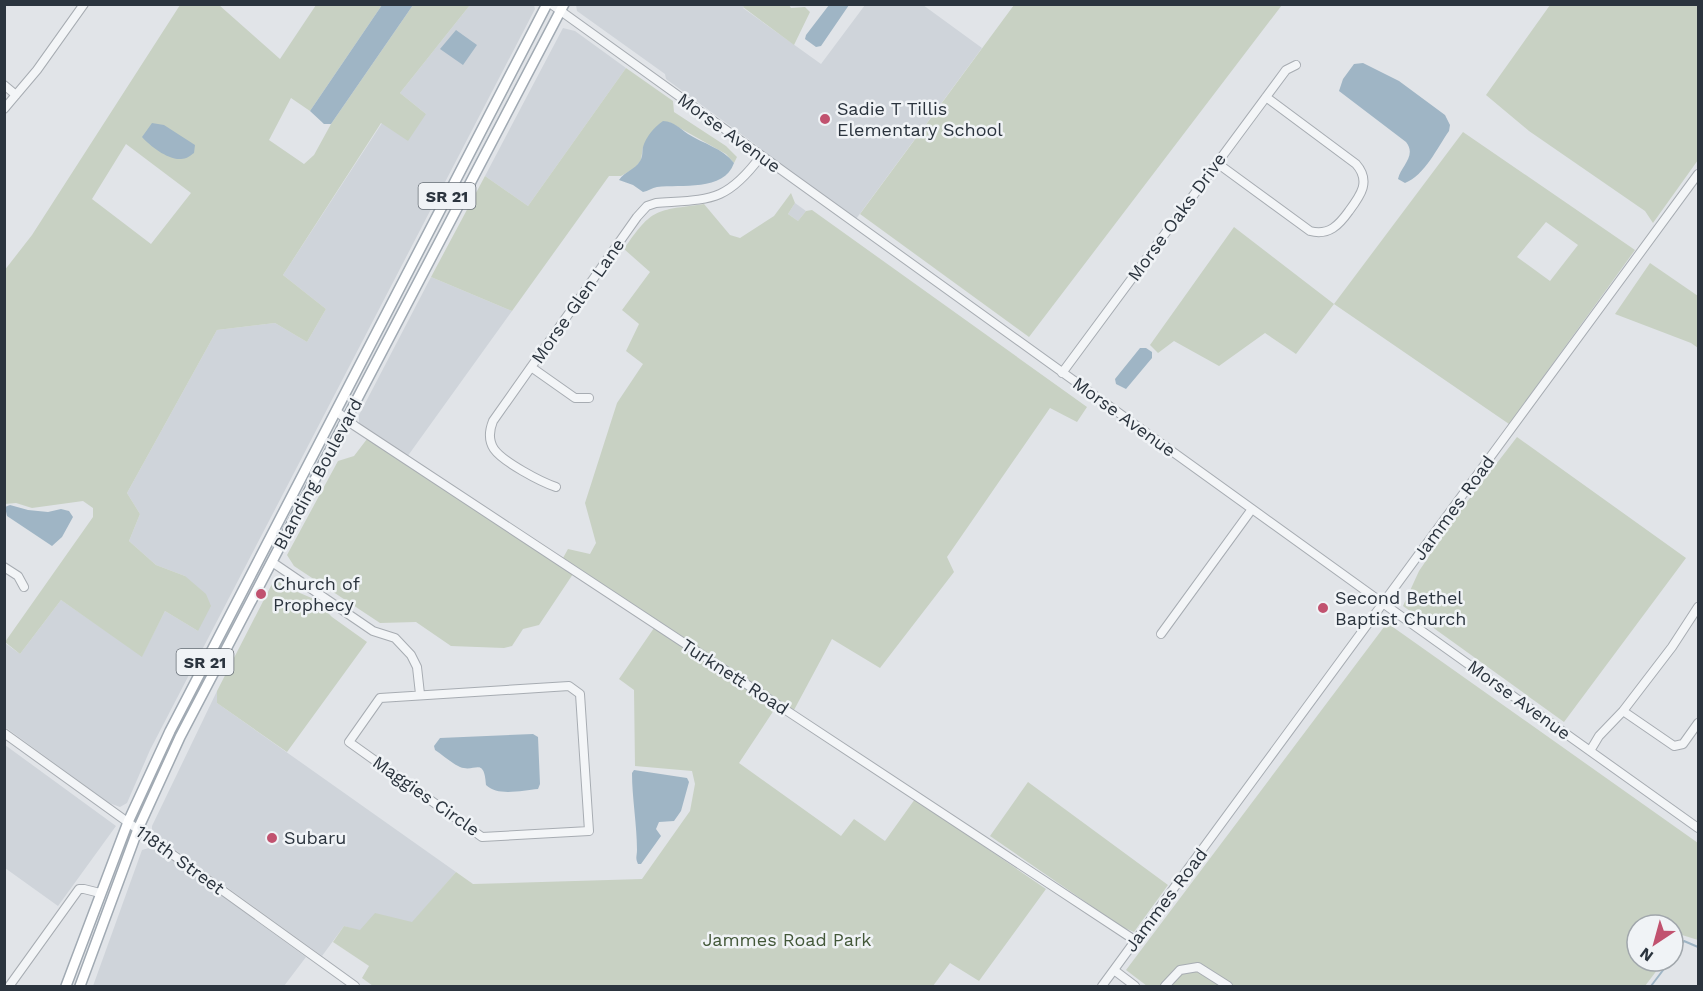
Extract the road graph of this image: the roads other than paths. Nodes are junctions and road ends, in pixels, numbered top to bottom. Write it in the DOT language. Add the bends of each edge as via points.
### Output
graph roads {
  1 [pos="84,4"];
  2 [pos="549,4"];
  3 [pos="562,8"];
  4 [pos="1296,65"];
  5 [pos="4,85"];
  6 [pos="16,94"];
  7 [pos="1266,96"];
  8 [pos="4,109"];
  9 [pos="476,140"];
  10 [pos="490,147"];
  11 [pos="761,156"];
  12 [pos="1217,163"];
  13 [pos="1698,174"];
  14 [pos="405,276"];
  15 [pos="419,283"];
  16 [pos="531,367"];
  17 [pos="1062,373"];
  18 [pos="589,398"];
  19 [pos="336,411"];
  20 [pos="346,420"];
  21 [pos="556,487"];
  22 [pos="1252,509"];
  23 [pos="277,523"];
  24 [pos="263,551"];
  25 [pos="272,562"];
  26 [pos="4,567"];
  27 [pos="24,587"];
  28 [pos="258,588"];
  29 [pos="1384,604"];
  30 [pos="1698,607"];
  31 [pos="1161,634"];
  32 [pos="193,685"];
  33 [pos="204,690"];
  34 [pos="420,694"];
  35 [pos="1623,711"];
  36 [pos="1698,723"];
  37 [pos="4,733"];
  38 [pos="1590,751"];
  39 [pos="128,822"];
  40 [pos="1698,828"];
  41 [pos="138,829"];
  42 [pos="100,893"];
  43 [pos="86,930"];
  44 [pos="98,934"];
  45 [pos="1136,941"];
  46 [pos="1114,970"];
  47 [pos="10,984"];
  48 [pos="66,987"];
  49 [pos="80,987"];
  50 [pos="355,987"];
  51 [pos="1102,987"];
  52 [pos="1135,987"];
  53 [pos="1165,987"];
  54 [pos="1228,987"];
  1 -- 6 [label="street"];
  2 -- 3 [label="street, Morse Avenue"];
  2 -- 9 [label="main road, Blanding Boulevard / SR 21"];
  3 -- 10 [label="main road, Blanding Boulevard / SR 21"];
  3 -- 11 [label="street, Morse Avenue"];
  4 -- 7 [label="street, Morse Oaks Drive" via="1286,70"];
  5 -- 6 [label="street"];
  6 -- 8 [label="street"];
  7 -- 12 [label="street, Morse Oaks Drive"];
  7 -- 12 [label="street" via="1356,164 1364,180 1360,196 1336,227 1314,232"];
  9 -- 10 [label="main road"];
  9 -- 14 [label="main road, Blanding Boulevard / SR 21"];
  10 -- 15 [label="main road, Blanding Boulevard / SR 21"];
  11 -- 16 [label="street, Morse Glen Lane" via="743,178 717,197 647,206"];
  11 -- 17 [label="street, Morse Avenue"];
  12 -- 17 [label="street, Morse Oaks Drive"];
  13 -- 29 [label="street, Jammes Road"];
  14 -- 15 [label="main road"];
  14 -- 19 [label="main road, Blanding Boulevard / SR 21"];
  15 -- 20 [label="main road, Blanding Boulevard / SR 21"];
  16 -- 18 [label="street" via="575,398"];
  16 -- 21 [label="street, Morse Glen Lane" via="493,421 490,440 501,456 542,483"];
  17 -- 22 [label="street, Morse Avenue"];
  19 -- 20 [label="street, Turknett Road"];
  19 -- 23 [label="main road, Blanding Boulevard / SR 21"];
  20 -- 25 [label="main road, Blanding Boulevard / SR 21"];
  20 -- 45 [label="street, Turknett Road"];
  22 -- 29 [label="street, Morse Avenue"];
  22 -- 31 [label="street"];
  23 -- 24 [label="main road, Blanding Boulevard / SR 21"];
  23 -- 25 [label="main road"];
  24 -- 28 [label="main road"];
  24 -- 32 [label="main road, Blanding Boulevard / SR 21"];
  25 -- 28 [label="main road, Blanding Boulevard / SR 21"];
  25 -- 34 [label="street" via="373,631 395,638 417,667"];
  26 -- 27 [label="street" via="18,576"];
  28 -- 33 [label="main road, Blanding Boulevard / SR 21"];
  29 -- 38 [label="street, Morse Avenue"];
  29 -- 45 [label="street, Jammes Road"];
  30 -- 35 [label="street"];
  32 -- 33 [label="street"];
  32 -- 39 [label="main road, Blanding Boulevard / SR 21"];
  33 -- 41 [label="main road, Blanding Boulevard / SR 21"];
  34 -- 34 [label="street, Maggies Circle" via="569,686 575,689 580,694 589,831 482,837 349,742 381,698"];
  35 -- 36 [label="street" via="1674,746 1683,744"];
  35 -- 38 [label="street"];
  37 -- 39 [label="street, 118th Street"];
  38 -- 40 [label="street, Morse Avenue"];
  39 -- 41 [label="street, 118th Street"];
  39 -- 42 [label="main road, Blanding Boulevard / SR 21"];
  41 -- 44 [label="main road, Blanding Boulevard / SR 21"];
  41 -- 50 [label="street, 118th Street"];
  42 -- 43 [label="main road, Blanding Boulevard / SR 21"];
  42 -- 47 [label="street" via="79,889"];
  43 -- 44 [label="street"];
  43 -- 48 [label="main road, Blanding Boulevard / SR 21"];
  44 -- 49 [label="main road, Blanding Boulevard / SR 21"];
  45 -- 46 [label="street, Jammes Road"];
  46 -- 51 [label="street, Jammes Road"];
  46 -- 52 [label="street"];
  53 -- 54 [label="street" via="1176,973 1191,967 1203,970"];
}
